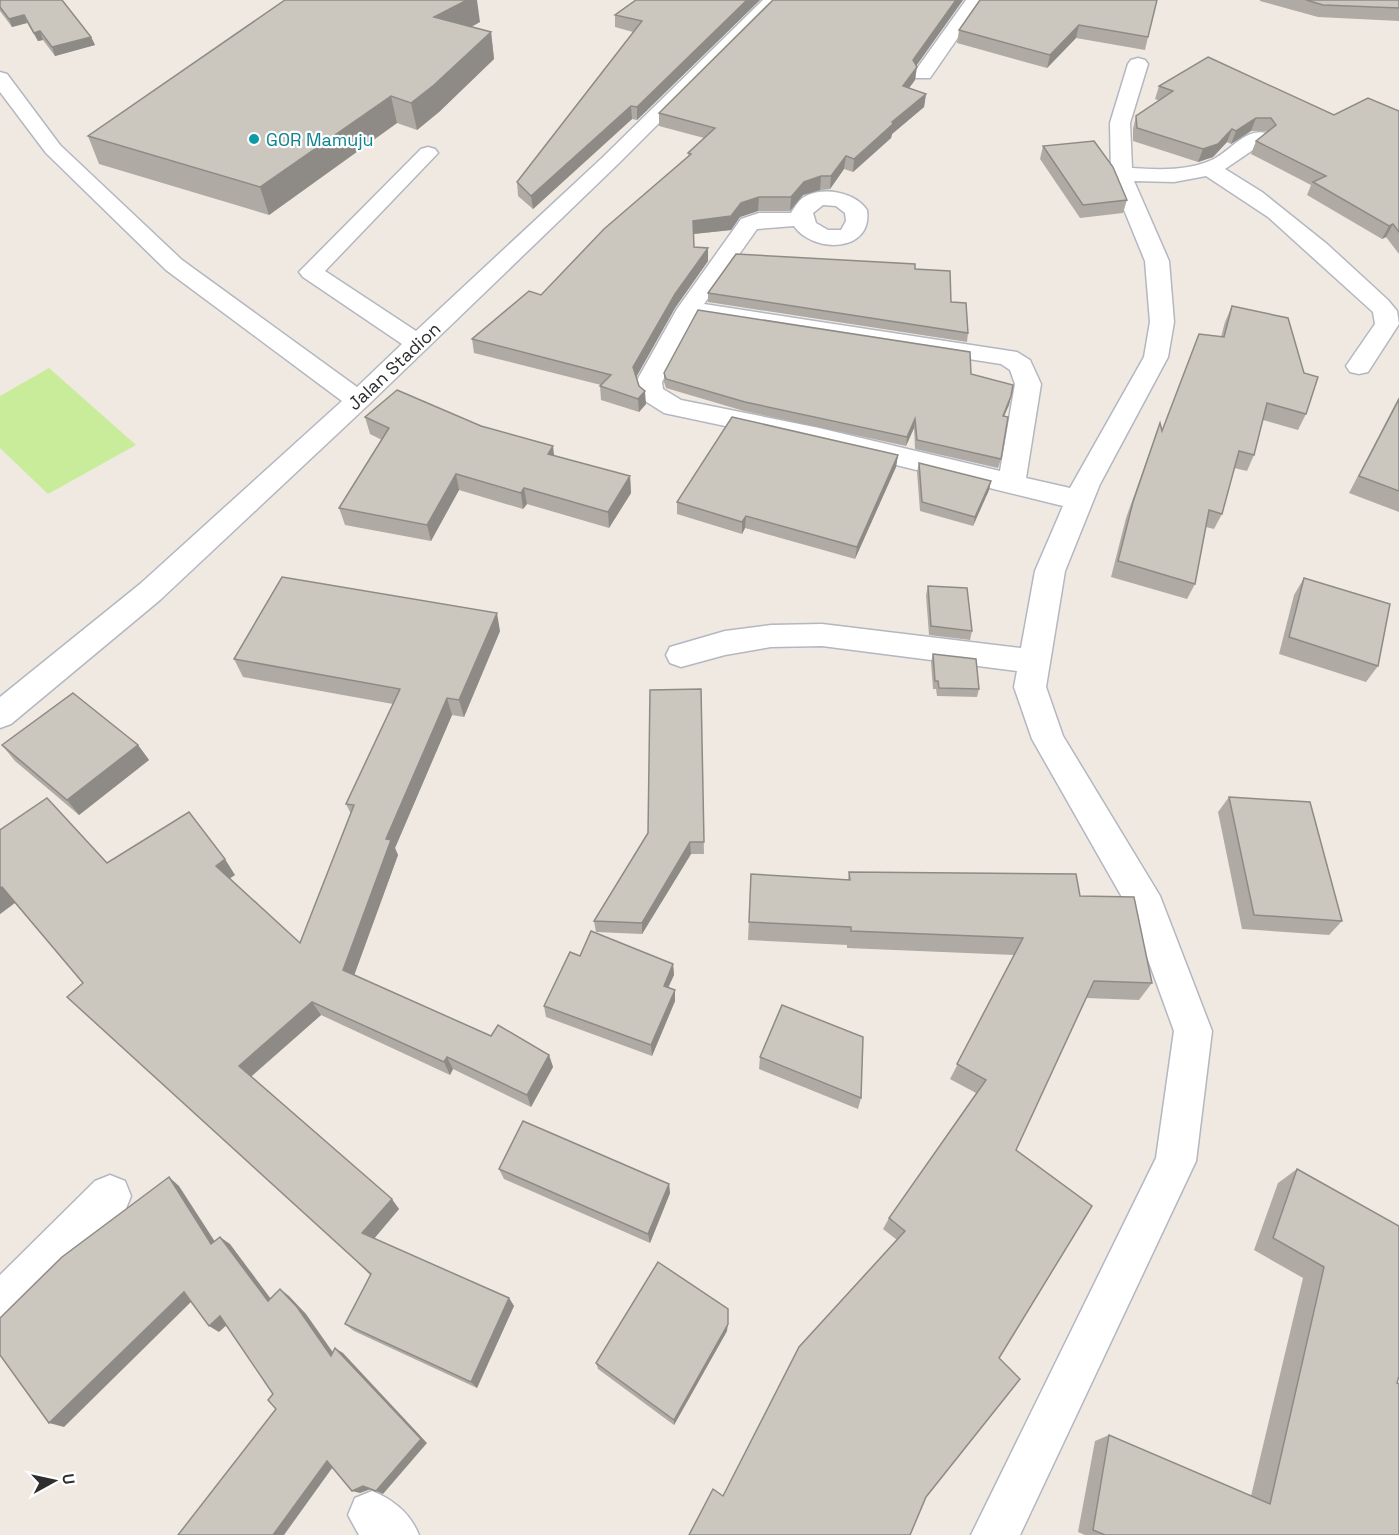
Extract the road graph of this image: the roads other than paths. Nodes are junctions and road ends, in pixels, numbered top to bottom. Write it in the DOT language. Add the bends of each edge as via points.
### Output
graph roads {
  1 [pos="773,0"];
  2 [pos="975,0"];
  3 [pos="1138,64"];
  4 [pos="923,74"];
  5 [pos="0,78"];
  6 [pos="1258,137"];
  7 [pos="428,153"];
  8 [pos="1207,168"];
  9 [pos="1122,174"];
  10 [pos="803,219"];
  11 [pos="689,309"];
  12 [pos="417,344"];
  13 [pos="1359,366"];
  14 [pos="358,400"];
  15 [pos="1011,484"];
  16 [pos="1079,500"];
  17 [pos="681,655"];
  18 [pos="1035,661"];
  19 [pos="0,715"];
  20 [pos="110,1196"];
  21 [pos="0,1306"];
  22 [pos="995,1535"];
  1 -- 12 [label="street, Jalan Stadion" via="610,162"];
  2 -- 4 [label="street"];
  3 -- 9 [label="street" via="1120,123"];
  5 -- 14 [label="street" via="53,149 174,265"];
  6 -- 8 [label="street"];
  7 -- 12 [label="street" via="311,272"];
  8 -- 9 [label="street" via="1162,176"];
  8 -- 13 [label="street" via="1259,200 1385,311 1387,324"];
  9 -- 16 [label="street" via="1157,261 1162,322 1156,357"];
  10 -- 11 [label="street" via="759,220 749,224"];
  11 -- 15 [label="street" via="1008,357 1021,366 1028,384"];
  11 -- 15 [label="street" via="650,382 651,393 661,401"];
  12 -- 14 [label="street, Jalan Stadion"];
  14 -- 19 [label="street, Jalan Stadion" via="150,592"];
  15 -- 16 [label="street"];
  16 -- 18 [label="street" via="1050,571"];
  17 -- 18 [label="street" via="771,636 822,635"];
  18 -- 22 [label="street" via="1030,687 1048,739 1147,907 1193,1031 1176,1161"];
  20 -- 21 [label="street"];
}
